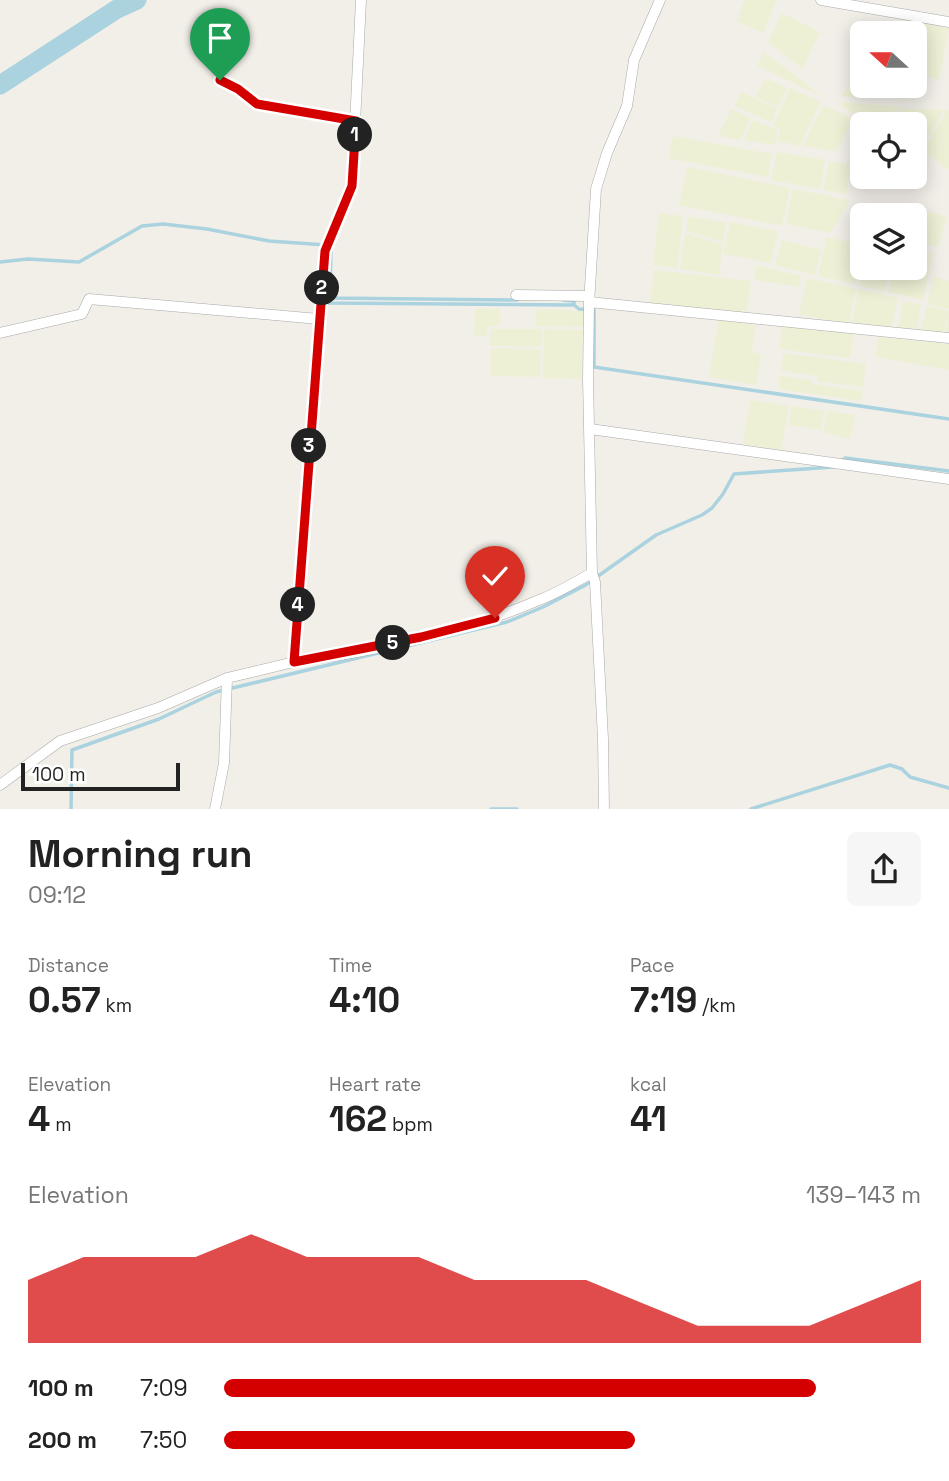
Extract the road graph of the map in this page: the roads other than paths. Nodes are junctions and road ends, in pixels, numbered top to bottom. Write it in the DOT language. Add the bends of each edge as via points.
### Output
graph roads {
  1 [pos="362,0"];
  2 [pos="660,0"];
  3 [pos="821,0"];
  4 [pos="949,22"];
  5 [pos="220,80"];
  6 [pos="356,121"];
  7 [pos="516,295"];
  8 [pos="589,301"];
  9 [pos="319,320"];
  10 [pos="0,332"];
  11 [pos="949,338"];
  12 [pos="590,429"];
  13 [pos="949,479"];
  14 [pos="593,577"];
  15 [pos="294,662"];
  16 [pos="227,678"];
  17 [pos="0,785"];
  18 [pos="215,809"];
  19 [pos="604,809"];
  1 -- 6 [label="street"];
  2 -- 8 [label="street" via="634,60 627,106 596,189"];
  3 -- 4 [label="street"];
  5 -- 6 [label="street" via="257,104"];
  6 -- 9 [label="street" via="352,186 325,251"];
  7 -- 8 [label="street"];
  8 -- 11 [label="street"];
  8 -- 12 [label="street"];
  9 -- 10 [label="street" via="89,299 82,314"];
  9 -- 15 [label="street"];
  12 -- 13 [label="street"];
  12 -- 14 [label="street"];
  14 -- 15 [label="street" via="495,618"];
  14 -- 19 [label="street"];
  15 -- 16 [label="street"];
  16 -- 17 [label="street" via="158,708 60,741"];
  16 -- 18 [label="street" via="223,763"];
}
